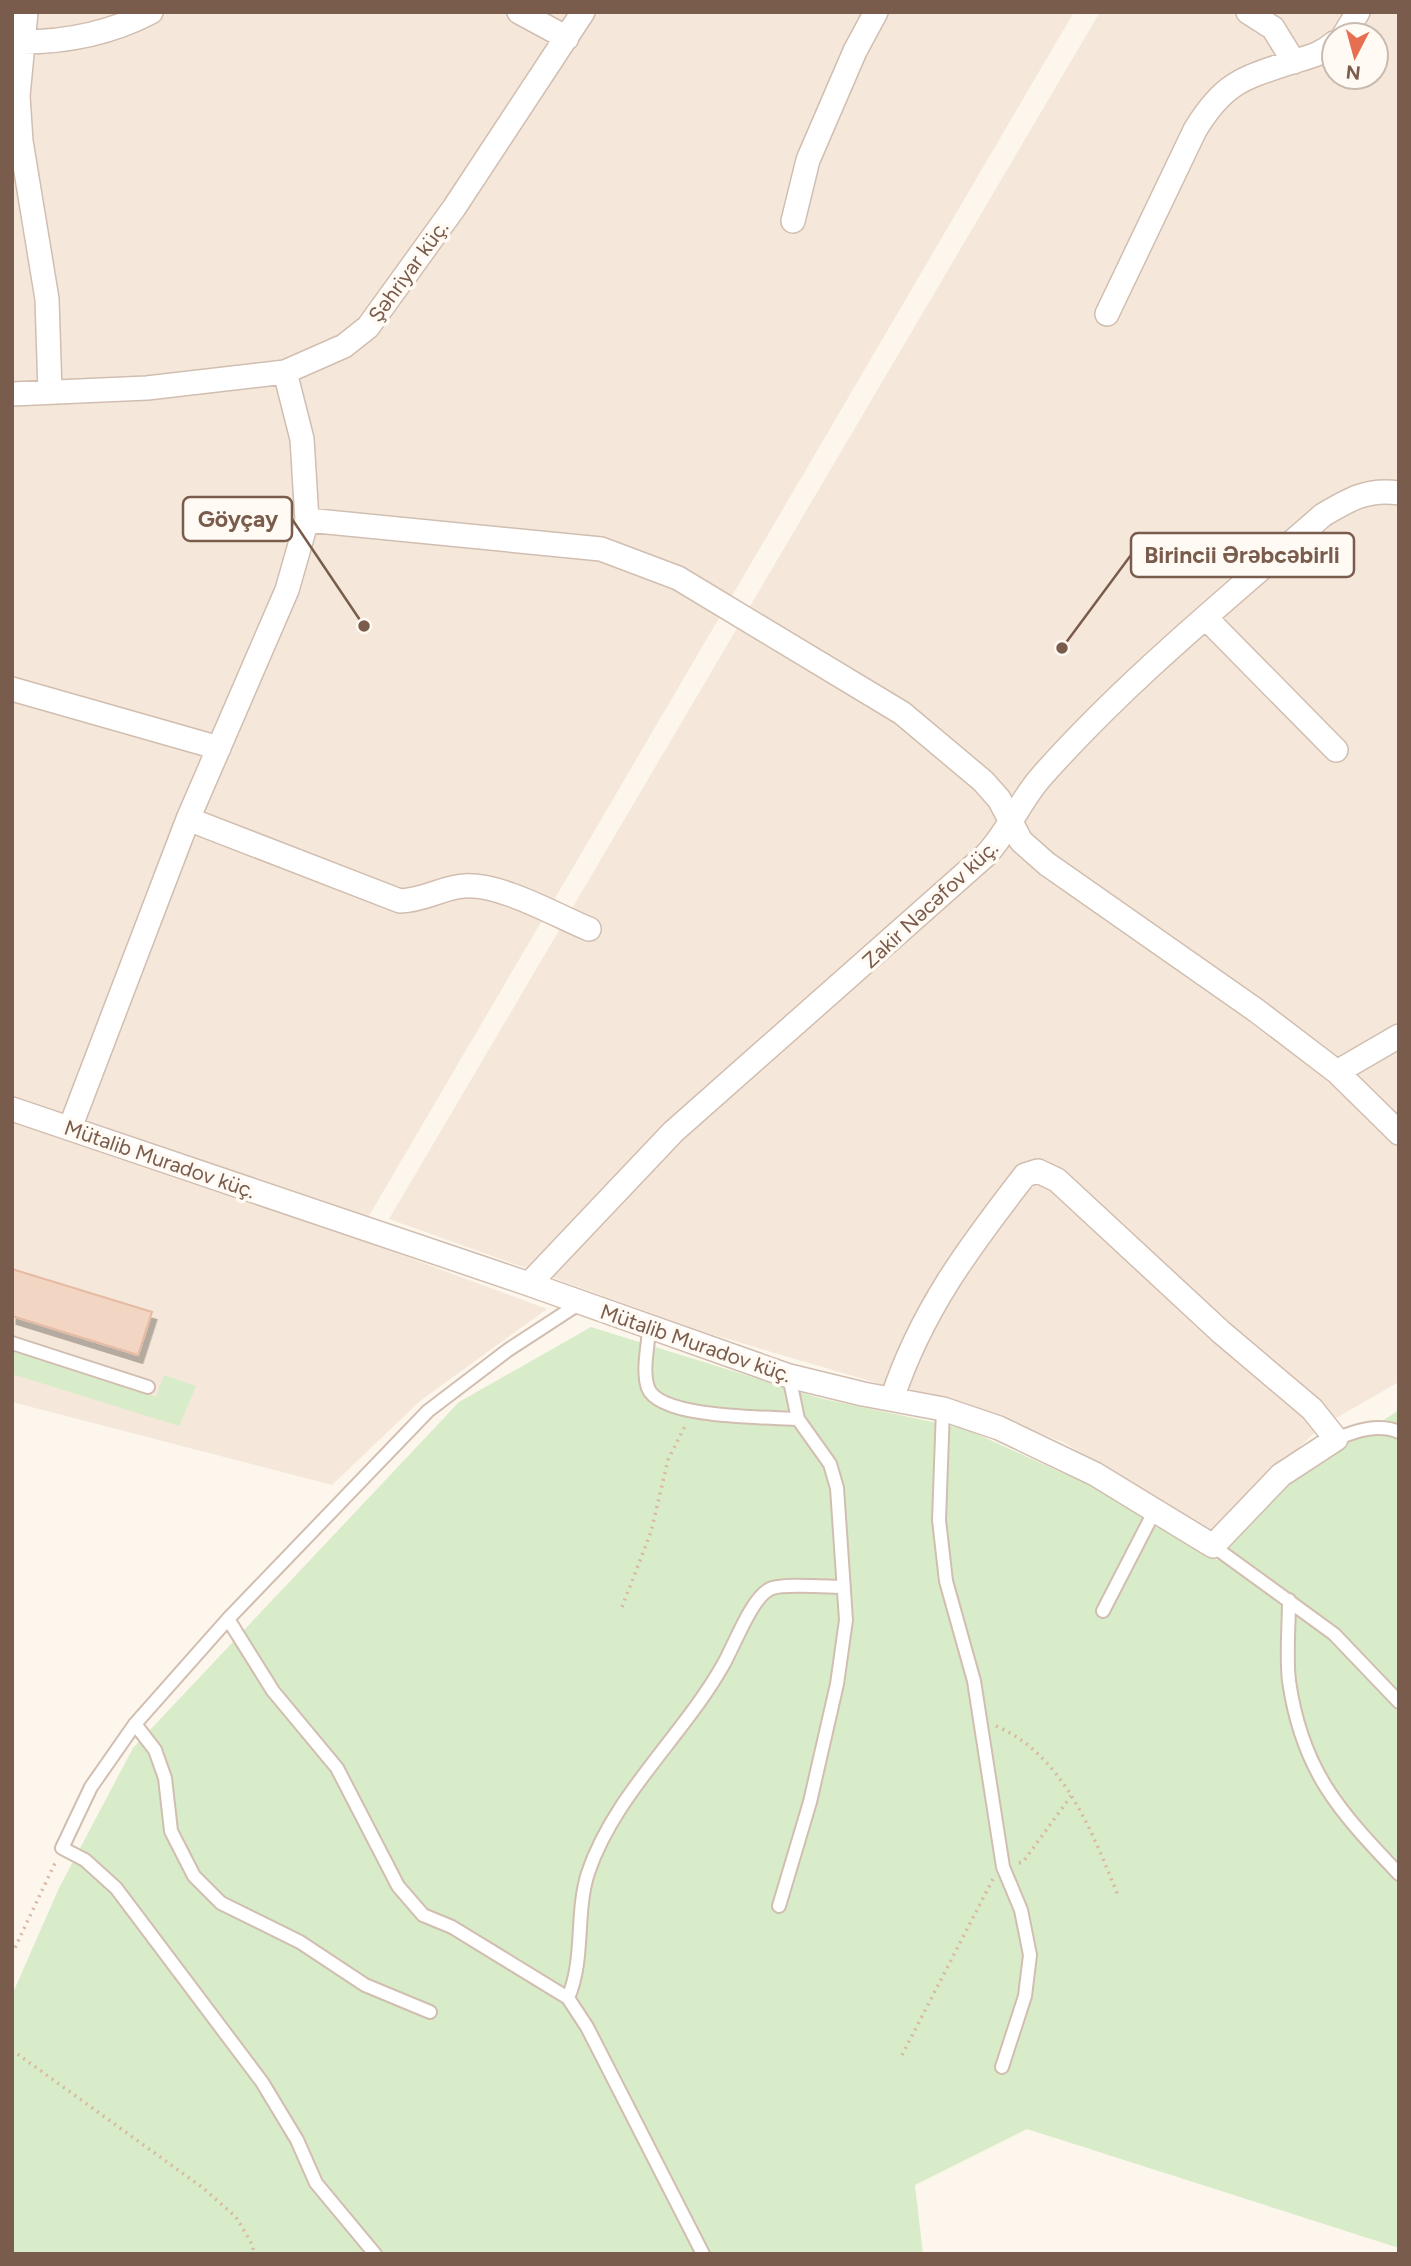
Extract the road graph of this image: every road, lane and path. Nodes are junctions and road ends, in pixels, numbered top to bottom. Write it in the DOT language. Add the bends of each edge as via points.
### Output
graph roads {
  1 [pos="26,12"];
  2 [pos="151,12"];
  3 [pos="519,12"];
  4 [pos="583,12"];
  5 [pos="876,12"];
  6 [pos="1248,12"];
  7 [pos="567,38"];
  8 [pos="21,42"];
  9 [pos="1320,53"];
  10 [pos="1294,62"];
  11 [pos="793,221"];
  12 [pos="1107,314"];
  13 [pos="285,372"];
  14 [pos="50,392"];
  15 [pos="12,394"];
  16 [pos="1399,493"];
  17 [pos="307,520"];
  18 [pos="1206,618"];
  19 [pos="12,689"];
  20 [pos="219,748"];
  21 [pos="1336,750"];
  22 [pos="188,819"];
  23 [pos="1010,824"];
  24 [pos="589,929"];
  25 [pos="1399,1036"];
  26 [pos="1337,1072"];
  27 [pos="12,1109"];
  28 [pos="70,1128"];
  29 [pos="1399,1133"];
  30 [pos="529,1284"];
  31 [pos="580,1303"];
  32 [pos="649,1329"];
  33 [pos="12,1343"];
  34 [pos="789,1376"];
  35 [pos="148,1387"];
  36 [pos="892,1399"];
  37 [pos="943,1409"];
  38 [pos="687,1411"];
  39 [pos="799,1419"];
  40 [pos="1399,1432"];
  41 [pos="1336,1439"];
  42 [pos="1155,1510"];
  43 [pos="1213,1546"];
  44 [pos="844,1587"];
  45 [pos="1289,1600"];
  46 [pos="622,1607"];
  47 [pos="1103,1611"];
  48 [pos="228,1619"];
  49 [pos="1399,1702"];
  50 [pos="980,1719"];
  51 [pos="135,1724"];
  52 [pos="1071,1796"];
  53 [pos="61,1848"];
  54 [pos="1003,1867"];
  55 [pos="1399,1874"];
  56 [pos="1119,1898"];
  57 [pos="779,1906"];
  58 [pos="12,1954"];
  59 [pos="568,1998"];
  60 [pos="430,2012"];
  61 [pos="12,2050"];
  62 [pos="902,2055"];
  63 [pos="1002,2067"];
  64 [pos="253,2254"];
  65 [pos="375,2254"];
  66 [pos="703,2254"];
  1 -- 8 [label="street"];
  2 -- 8 [label="street" via="57,42"];
  3 -- 7 [label="street"];
  4 -- 7 [label="street, Şəhriyar küç."];
  5 -- 11 [label="street" via="808,160"];
  6 -- 10 [label="street" via="1273,28"];
  7 -- 13 [label="street, Şəhriyar küç." via="368,327 344,345"];
  8 -- 14 [label="street" via="20,119 47,299"];
  9 -- 10 [label="street"];
  10 -- 12 [label="street" via="1231,85 1212,101"];
  13 -- 14 [label="street, Şəhriyar küç." via="148,388"];
  13 -- 17 [label="street" via="302,439"];
  14 -- 15 [label="street, Şəhriyar küç."];
  16 -- 18 [label="street, Zakir Nəcəfov küç." via="1372,491 1323,515"];
  17 -- 20 [label="street" via="287,590"];
  17 -- 23 [label="street" via="600,549 678,578 902,713 983,781 999,799"];
  18 -- 21 [label="street"];
  18 -- 23 [label="street, Zakir Nəcəfov küç." via="1153,664 1040,778"];
  19 -- 20 [label="street"];
  20 -- 22 [label="street"];
  22 -- 24 [label="street" via="400,901 421,900 464,886 493,889"];
  22 -- 28 [label="street"];
  23 -- 26 [label="street" via="1047,864"];
  23 -- 30 [label="street, Zakir Nəcəfov küç." via="986,855 673,1132"];
  25 -- 26 [label="street"];
  26 -- 29 [label="street"];
  27 -- 28 [label="street, Mütalib Muradov küç."];
  28 -- 30 [label="street, Mütalib Muradov küç."];
  30 -- 31 [label="street, Mütalib Muradov küç."];
  31 -- 32 [label="street, Mütalib Muradov küç."];
  31 -- 48 [label="lane" via="428,1411"];
  32 -- 34 [label="street, Mütalib Muradov küç."];
  32 -- 38 [label="lane" via="645,1375 649,1391 662,1403"];
  33 -- 35 [label="lane"];
  34 -- 36 [label="street, Mütalib Muradov küç."];
  34 -- 39 [label="lane"];
  36 -- 37 [label="street, Mütalib Muradov küç."];
  36 -- 41 [label="street" via="907,1352 960,1258 1025,1175 1038,1171 1057,1180 1221,1332 1312,1409"];
  37 -- 42 [label="street, Mütalib Muradov küç." via="999,1428 1095,1474"];
  37 -- 50 [label="lane" via="939,1520 946,1581"];
  38 -- 39 [label="lane"];
  38 -- 46 [label="path" via="685,1430 668,1460 650,1532"];
  39 -- 44 [label="lane" via="830,1464 837,1488"];
  40 -- 41 [label="lane" via="1390,1428 1359,1430"];
  41 -- 43 [label="street" via="1281,1475"];
  42 -- 43 [label="street, Mütalib Muradov küç."];
  42 -- 47 [label="lane"];
  43 -- 45 [label="lane"];
  44 -- 57 [label="lane" via="846,1620 837,1684 810,1802"];
  44 -- 59 [label="lane" via="780,1586 768,1589 755,1605 680,1732 600,1841 587,1877 577,1975"];
  45 -- 49 [label="lane" via="1334,1634"];
  45 -- 55 [label="lane" via="1289,1679 1302,1742 1323,1787 1348,1821"];
  48 -- 51 [label="lane"];
  48 -- 59 [label="lane" via="273,1691 337,1768 398,1886 423,1916 452,1927"];
  50 -- 52 [label="path" via="1018,1736"];
  50 -- 54 [label="lane"];
  51 -- 53 [label="lane" via="91,1787"];
  51 -- 60 [label="lane" via="155,1750 165,1778 177,1842 194,1876 221,1903 300,1942 365,1985"];
  52 -- 54 [label="path" via="1024,1862"];
  52 -- 56 [label="path" via="1087,1818"];
  53 -- 58 [label="path"];
  53 -- 65 [label="lane" via="85,1860 116,1888 262,2082 297,2140 316,2183"];
  54 -- 62 [label="path" via="989,1883"];
  54 -- 63 [label="lane" via="1021,1910 1030,1955 1025,1996"];
  59 -- 66 [label="lane"];
  61 -- 64 [label="path" via="203,2188 236,2217"];
}
